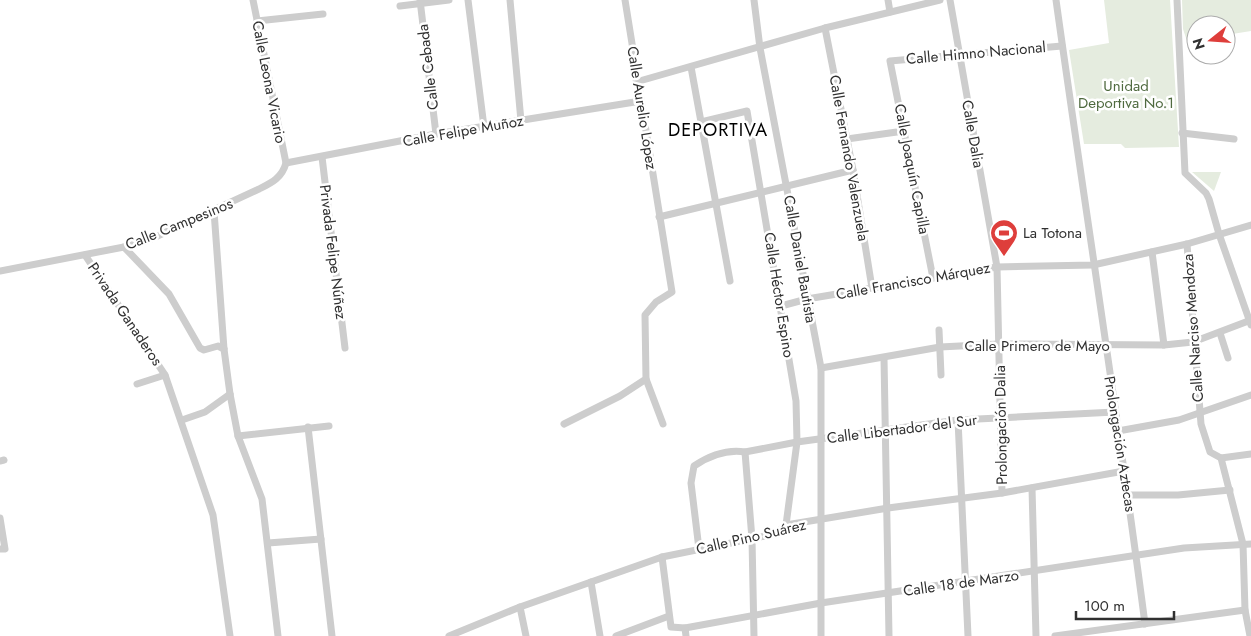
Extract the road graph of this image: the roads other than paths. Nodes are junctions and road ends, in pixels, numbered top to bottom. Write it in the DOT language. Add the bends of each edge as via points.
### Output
graph roads {
  1 [pos="253,0"];
  2 [pos="449,0"];
  3 [pos="468,0"];
  4 [pos="510,0"];
  5 [pos="625,0"];
  6 [pos="754,0"];
  7 [pos="888,0"];
  8 [pos="940,0"];
  9 [pos="950,0"];
  10 [pos="1056,0"];
  11 [pos="1177,0"];
  12 [pos="421,2"];
  13 [pos="400,6"];
  14 [pos="890,12"];
  15 [pos="323,14"];
  16 [pos="257,21"];
  17 [pos="825,28"];
  18 [pos="1062,46"];
  19 [pos="760,48"];
  20 [pos="958,54"];
  21 [pos="890,61"];
  22 [pos="691,67"];
  23 [pos="636,82"];
  24 [pos="641,101"];
  25 [pos="521,121"];
  26 [pos="701,122"];
  27 [pos="484,127"];
  28 [pos="904,131"];
  29 [pos="1182,133"];
  30 [pos="436,134"];
  31 [pos="1234,139"];
  32 [pos="847,140"];
  33 [pos="322,157"];
  34 [pos="286,163"];
  35 [pos="853,170"];
  36 [pos="786,184"];
  37 [pos="762,191"];
  38 [pos="716,202"];
  39 [pos="214,211"];
  40 [pos="659,217"];
  41 [pos="1251,224"];
  42 [pos="1219,234"];
  43 [pos="1187,244"];
  44 [pos="124,247"];
  45 [pos="1152,252"];
  46 [pos="85,255"];
  47 [pos="1093,266"];
  48 [pos="996,267"];
  49 [pos="0,271"];
  50 [pos="933,278"];
  51 [pos="730,281"];
  52 [pos="872,288"];
  53 [pos="807,299"];
  54 [pos="781,306"];
  55 [pos="1250,322"];
  56 [pos="939,330"];
  57 [pos="1220,332"];
  58 [pos="1193,342"];
  59 [pos="999,344"];
  60 [pos="1164,345"];
  61 [pos="1105,346"];
  62 [pos="940,347"];
  63 [pos="345,348"];
  64 [pos="224,349"];
  65 [pos="884,358"];
  66 [pos="1228,358"];
  67 [pos="821,368"];
  68 [pos="165,375"];
  69 [pos="941,376"];
  70 [pos="646,379"];
  71 [pos="137,384"];
  72 [pos="230,394"];
  73 [pos="1251,396"];
  74 [pos="1115,412"];
  75 [pos="1200,413"];
  76 [pos="1000,419"];
  77 [pos="182,420"];
  78 [pos="958,420"];
  79 [pos="564,424"];
  80 [pos="663,424"];
  81 [pos="329,426"];
  82 [pos="308,427"];
  83 [pos="886,428"];
  84 [pos="1118,431"];
  85 [pos="238,436"];
  86 [pos="822,438"];
  87 [pos="797,442"];
  88 [pos="745,452"];
  89 [pos="1251,454"];
  90 [pos="1221,458"];
  91 [pos="1124,472"];
  92 [pos="1032,488"];
  93 [pos="1230,490"];
  94 [pos="1002,493"];
  95 [pos="1128,494"];
  96 [pos="961,498"];
  97 [pos="888,508"];
  98 [pos="0,518"];
  99 [pos="821,521"];
  100 [pos="786,525"];
  101 [pos="321,539"];
  102 [pos="752,539"];
  103 [pos="268,544"];
  104 [pos="1243,544"];
  105 [pos="1251,544"];
  106 [pos="2,549"];
  107 [pos="699,549"];
  108 [pos="1136,556"];
  109 [pos="662,557"];
  110 [pos="1034,572"];
  111 [pos="591,582"];
  112 [pos="965,582"];
  113 [pos="889,593"];
  114 [pos="820,602"];
  115 [pos="520,607"];
  116 [pos="1245,610"];
  117 [pos="754,614"];
  118 [pos="669,616"];
  119 [pos="1145,624"];
  120 [pos="685,628"];
  121 [pos="1103,633"];
  122 [pos="230,636"];
  123 [pos="278,636"];
  124 [pos="332,636"];
  125 [pos="449,636"];
  126 [pos="526,636"];
  127 [pos="600,636"];
  128 [pos="616,636"];
  129 [pos="686,636"];
  130 [pos="754,636"];
  131 [pos="821,636"];
  132 [pos="890,636"];
  133 [pos="968,636"];
  134 [pos="1036,636"];
  135 [pos="1055,636"];
  136 [pos="1250,636"];
  1 -- 16 [label="street, Calle Leona Vicario"];
  2 -- 12 [label="street"];
  3 -- 27 [label="street"];
  4 -- 25 [label="street"];
  5 -- 23 [label="street, Calle Aurelio López"];
  6 -- 19 [label="street, Calle Daniel Bautista"];
  7 -- 14 [label="street"];
  8 -- 14 [label="street"];
  9 -- 20 [label="street, Calle Dalia"];
  10 -- 18 [label="street, Prolongación Aztecas"];
  11 -- 29 [label="street"];
  12 -- 13 [label="street"];
  12 -- 30 [label="street, Calle Cebada"];
  14 -- 17 [label="street"];
  15 -- 16 [label="street"];
  16 -- 34 [label="street, Calle Leona Vicario"];
  17 -- 19 [label="street"];
  17 -- 32 [label="street, Calle Fernando Valenzuela"];
  18 -- 20 [label="street, Calle Himno Nacional"];
  18 -- 47 [label="street, Prolongación Aztecas"];
  19 -- 22 [label="street"];
  19 -- 36 [label="street, Calle Daniel Bautista"];
  20 -- 21 [label="street, Calle Himno Nacional"];
  20 -- 48 [label="street, Calle Dalia"];
  21 -- 28 [label="street, Calle Joaquín Capilla"];
  22 -- 23 [label="street"];
  22 -- 26 [label="street"];
  23 -- 24 [label="street, Calle Aurelio López"];
  24 -- 25 [label="street, Calle Felipe Muñoz"];
  24 -- 40 [label="street, Calle Aurelio López"];
  25 -- 27 [label="street, Calle Felipe Muñoz"];
  26 -- 37 [label="street, Calle Héctor Espino" via="747,111"];
  26 -- 38 [label="street"];
  27 -- 30 [label="street, Calle Felipe Muñoz"];
  28 -- 32 [label="street"];
  28 -- 50 [label="street, Calle Joaquín Capilla"];
  29 -- 31 [label="street"];
  29 -- 42 [label="street" via="1185,173 1206,193"];
  30 -- 33 [label="street, Calle Felipe Muñoz"];
  32 -- 35 [label="street, Calle Fernando Valenzuela"];
  33 -- 34 [label="street, Calle Felipe Muñoz"];
  33 -- 63 [label="street, Privada Felipe Núñez"];
  34 -- 39 [label="street, Calle Campesinos" via="284,172 275,181"];
  35 -- 36 [label="street"];
  35 -- 52 [label="street, Calle Fernando Valenzuela"];
  36 -- 37 [label="street"];
  36 -- 53 [label="street, Calle Daniel Bautista"];
  37 -- 38 [label="street"];
  37 -- 54 [label="street, Calle Héctor Espino"];
  38 -- 40 [label="street"];
  38 -- 51 [label="street"];
  39 -- 44 [label="street, Calle Campesinos" via="151,239"];
  39 -- 64 [label="street"];
  40 -- 70 [label="street, Calle Aurelio López" via="672,292 644,315"];
  41 -- 42 [label="street, Calle Francisco Márquez"];
  42 -- 43 [label="street, Calle Francisco Márquez"];
  42 -- 55 [label="street"];
  43 -- 45 [label="street, Calle Francisco Márquez"];
  43 -- 58 [label="street, Calle Narciso Mendoza"];
  44 -- 46 [label="street, Calle Campesinos"];
  44 -- 64 [label="street" via="169,294 200,348 218,346"];
  45 -- 47 [label="street, Calle Francisco Márquez"];
  45 -- 60 [label="street"];
  46 -- 49 [label="street, Calle Campesinos"];
  46 -- 68 [label="street, Privada Ganaderos"];
  47 -- 48 [label="street, Calle Francisco Márquez"];
  47 -- 61 [label="street, Prolongación Aztecas"];
  48 -- 50 [label="street, Calle Francisco Márquez"];
  48 -- 59 [label="street, Prolongación Dalia"];
  50 -- 52 [label="street, Calle Francisco Márquez"];
  52 -- 53 [label="street, Calle Francisco Márquez"];
  53 -- 54 [label="street, Calle Francisco Márquez"];
  53 -- 67 [label="street, Calle Daniel Bautista"];
  54 -- 87 [label="street, Calle Héctor Espino" via="796,401"];
  55 -- 57 [label="street, Calle Primero de Mayo"];
  56 -- 62 [label="street"];
  57 -- 58 [label="street, Calle Primero de Mayo"];
  57 -- 66 [label="street"];
  58 -- 60 [label="street, Calle Primero de Mayo"];
  58 -- 75 [label="street, Calle Narciso Mendoza"];
  59 -- 61 [label="street, Calle Primero de Mayo"];
  59 -- 62 [label="street, Calle Primero de Mayo"];
  59 -- 76 [label="street, Prolongación Dalia"];
  60 -- 61 [label="street, Calle Primero de Mayo"];
  61 -- 74 [label="street, Prolongación Aztecas"];
  62 -- 65 [label="street, Calle Primero de Mayo"];
  62 -- 69 [label="street"];
  64 -- 72 [label="street"];
  65 -- 67 [label="street, Calle Primero de Mayo"];
  65 -- 83 [label="street"];
  67 -- 86 [label="street, Calle Daniel Bautista"];
  68 -- 71 [label="street, Privada Ganaderos"];
  68 -- 77 [label="street"];
  70 -- 79 [label="street"];
  70 -- 80 [label="street"];
  72 -- 77 [label="street" via="204,412"];
  72 -- 85 [label="street"];
  73 -- 75 [label="street"];
  74 -- 76 [label="street, Calle Libertador del Sur"];
  74 -- 84 [label="street, Prolongación Aztecas"];
  75 -- 84 [label="street"];
  75 -- 90 [label="street, Calle Narciso Mendoza" via="1204,439 1210,452"];
  76 -- 78 [label="street, Calle Libertador del Sur"];
  76 -- 94 [label="street, Prolongación Dalia"];
  77 -- 122 [label="street" via="214,515"];
  78 -- 83 [label="street, Calle Libertador del Sur"];
  78 -- 96 [label="street"];
  81 -- 82 [label="street"];
  82 -- 85 [label="street"];
  82 -- 101 [label="street"];
  83 -- 86 [label="street, Calle Libertador del Sur"];
  83 -- 97 [label="street"];
  84 -- 91 [label="street, Prolongación Aztecas"];
  85 -- 103 [label="street" via="262,499"];
  86 -- 87 [label="street, Calle Libertador del Sur"];
  86 -- 99 [label="street, Calle Daniel Bautista"];
  87 -- 88 [label="street, Calle Libertador del Sur"];
  87 -- 100 [label="street, Calle Héctor Espino"];
  88 -- 102 [label="street"];
  88 -- 107 [label="street, Calle Libertador del Sur" via="712,455 694,466 691,483"];
  89 -- 90 [label="street"];
  90 -- 93 [label="street"];
  91 -- 92 [label="street, Calle Pino Suárez"];
  91 -- 95 [label="street, Prolongación Aztecas"];
  92 -- 94 [label="street, Calle Pino Suárez"];
  92 -- 110 [label="street"];
  93 -- 95 [label="street" via="1178,495"];
  93 -- 104 [label="street"];
  94 -- 96 [label="street, Calle Pino Suárez"];
  95 -- 108 [label="street, Prolongación Aztecas"];
  96 -- 97 [label="street, Calle Pino Suárez"];
  96 -- 112 [label="street"];
  97 -- 99 [label="street, Calle Pino Suárez"];
  97 -- 113 [label="street"];
  98 -- 106 [label="street"];
  99 -- 100 [label="street, Calle Pino Suárez"];
  99 -- 114 [label="street, Calle Daniel Bautista"];
  100 -- 102 [label="street, Calle Pino Suárez" via="775,534"];
  101 -- 103 [label="street"];
  101 -- 124 [label="street"];
  102 -- 107 [label="street, Calle Pino Suárez"];
  102 -- 117 [label="street"];
  103 -- 123 [label="street"];
  104 -- 105 [label="street, Calle 18 de Marzo"];
  104 -- 108 [label="street, Calle 18 de Marzo" via="1184,548"];
  104 -- 116 [label="street"];
  107 -- 109 [label="street, Calle Pino Suárez"];
  108 -- 110 [label="street, Calle 18 de Marzo"];
  108 -- 119 [label="street, Prolongación Aztecas"];
  109 -- 111 [label="street, Calle Pino Suárez"];
  109 -- 118 [label="street"];
  110 -- 112 [label="street, Calle 18 de Marzo"];
  110 -- 134 [label="street"];
  111 -- 115 [label="street, Calle Pino Suárez"];
  111 -- 127 [label="street"];
  112 -- 113 [label="street, Calle 18 de Marzo"];
  112 -- 133 [label="street"];
  113 -- 114 [label="street, Calle 18 de Marzo"];
  113 -- 132 [label="street"];
  114 -- 117 [label="street, Calle 18 de Marzo"];
  114 -- 131 [label="street, Calle Daniel Bautista"];
  115 -- 125 [label="street, Calle Pino Suárez"];
  115 -- 126 [label="street"];
  116 -- 119 [label="street"];
  116 -- 136 [label="street"];
  117 -- 120 [label="street, Calle 18 de Marzo"];
  117 -- 130 [label="street"];
  118 -- 120 [label="street, Calle 18 de Marzo" via="671,626"];
  118 -- 128 [label="street"];
  119 -- 121 [label="street"];
  120 -- 129 [label="street"];
  121 -- 135 [label="street"];
}
